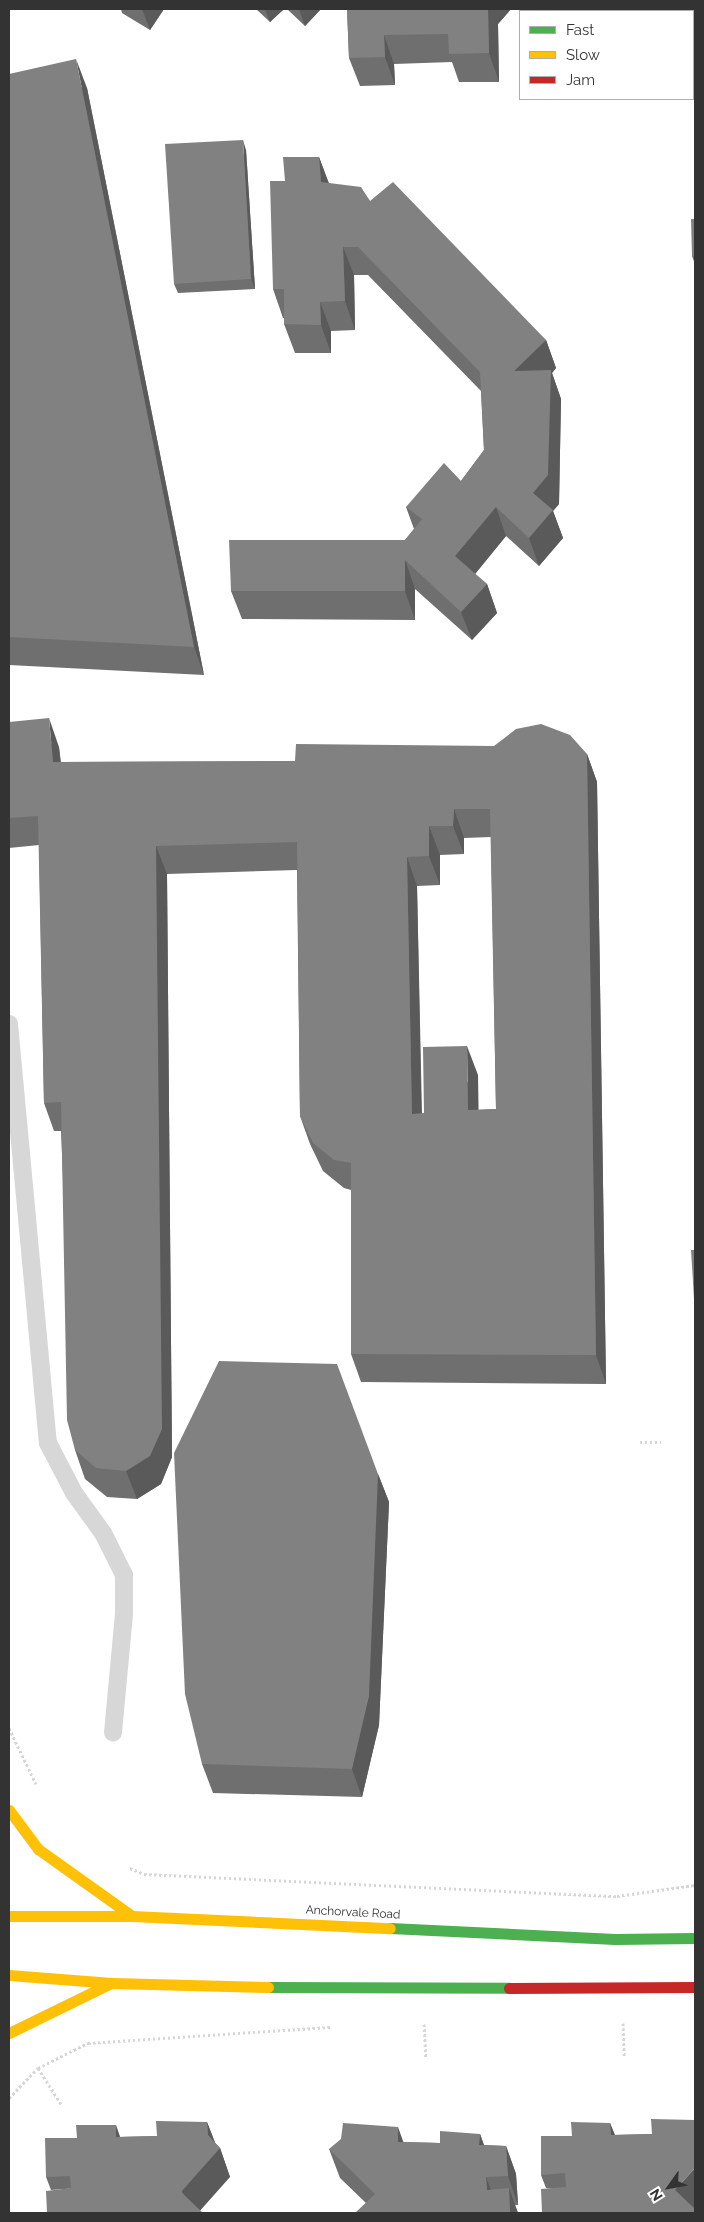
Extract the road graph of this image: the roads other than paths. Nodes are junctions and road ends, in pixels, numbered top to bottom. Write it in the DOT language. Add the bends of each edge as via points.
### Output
graph roads {
  1 [pos="9,1024"];
  2 [pos="113,1732"];
  3 [pos="9,1810"];
  4 [pos="9,1916"];
  5 [pos="132,1916"];
  6 [pos="695,1938"];
  7 [pos="9,1975"];
  8 [pos="112,1983"];
  9 [pos="695,1987"];
  10 [pos="9,2033"];
  1 -- 2 [label="lane" via="48,1443 74,1493 103,1533 124,1575 124,1614"];
  3 -- 5 [label="street" via="38,1849"];
  4 -- 5 [label="street, Anchorvale Road"];
  5 -- 6 [label="street, Anchorvale Road" via="615,1939"];
  7 -- 8 [label="street"];
  8 -- 9 [label="street" via="335,1989"];
  8 -- 10 [label="street"];
}
